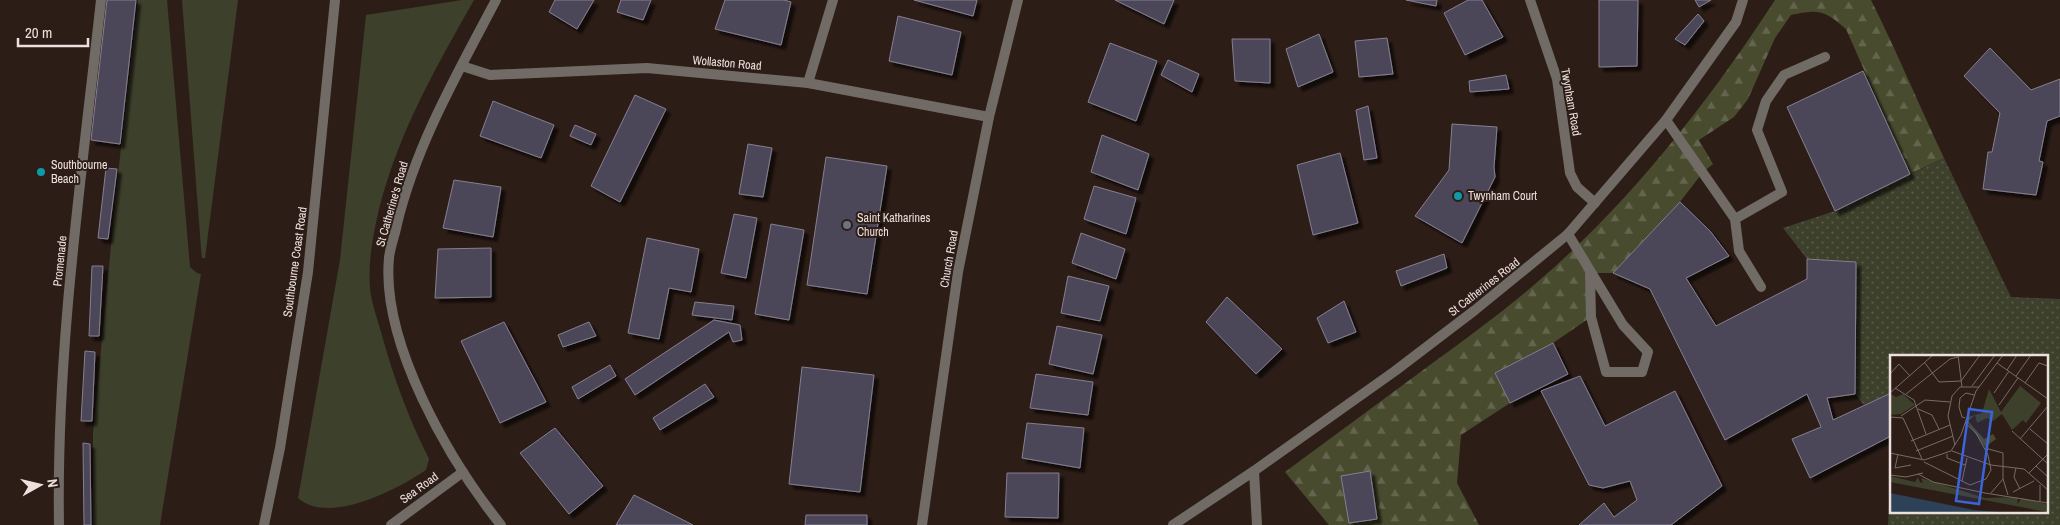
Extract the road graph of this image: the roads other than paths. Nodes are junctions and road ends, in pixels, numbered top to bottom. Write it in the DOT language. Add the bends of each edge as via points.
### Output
graph roads {
  1 [pos="101,0"];
  2 [pos="335,0"];
  3 [pos="496,0"];
  4 [pos="833,0"];
  5 [pos="1018,0"];
  6 [pos="1530,0"];
  7 [pos="1743,0"];
  8 [pos="1825,57"];
  9 [pos="462,66"];
  10 [pos="808,83"];
  11 [pos="989,116"];
  12 [pos="1666,120"];
  13 [pos="1595,203"];
  14 [pos="1735,219"];
  15 [pos="1568,234"];
  16 [pos="1590,273"];
  17 [pos="1761,288"];
  18 [pos="1254,471"];
  19 [pos="462,472"];
  20 [pos="59,525"];
  21 [pos="264,525"];
  22 [pos="391,525"];
  23 [pos="501,525"];
  24 [pos="922,525"];
  25 [pos="1173,525"];
  26 [pos="1257,525"];
  1 -- 20 [label="street, Promenade" via="64,344"];
  2 -- 21 [label="street, Southbourne Coast Road" via="308,272 280,448"];
  3 -- 9 [label="street, St Catherine's Road"];
  4 -- 10 [label="street"];
  5 -- 11 [label="street, Church Road"];
  6 -- 13 [label="street, Twynham Road" via="1557,79 1570,173 1577,187"];
  7 -- 12 [label="street, St Catherines Road" via="1736,22"];
  8 -- 14 [label="street" via="1784,75 1766,102 1756,130 1782,192"];
  9 -- 10 [label="street, Wollaston Road" via="490,76 647,68"];
  9 -- 19 [label="street, St Catherine's Road" via="422,149 401,208 389,257 390,298 402,349 426,407"];
  10 -- 11 [label="street, Wollaston Road"];
  11 -- 24 [label="street, Church Road" via="958,272"];
  12 -- 13 [label="street, St Catherines Road"];
  12 -- 14 [label="street"];
  13 -- 15 [label="street, St Catherines Road"];
  14 -- 17 [label="street" via="1739,250"];
  15 -- 16 [label="street"];
  15 -- 18 [label="street, St Catherines Road" via="1395,371"];
  16 -- 16 [label="street" via="1623,325 1648,352 1642,372 1606,372 1592,317"];
  18 -- 25 [label="street, St Catherines Road"];
  18 -- 26 [label="street"];
  19 -- 22 [label="street, Sea Road"];
  19 -- 23 [label="street, St Catherine's Road"];
}
